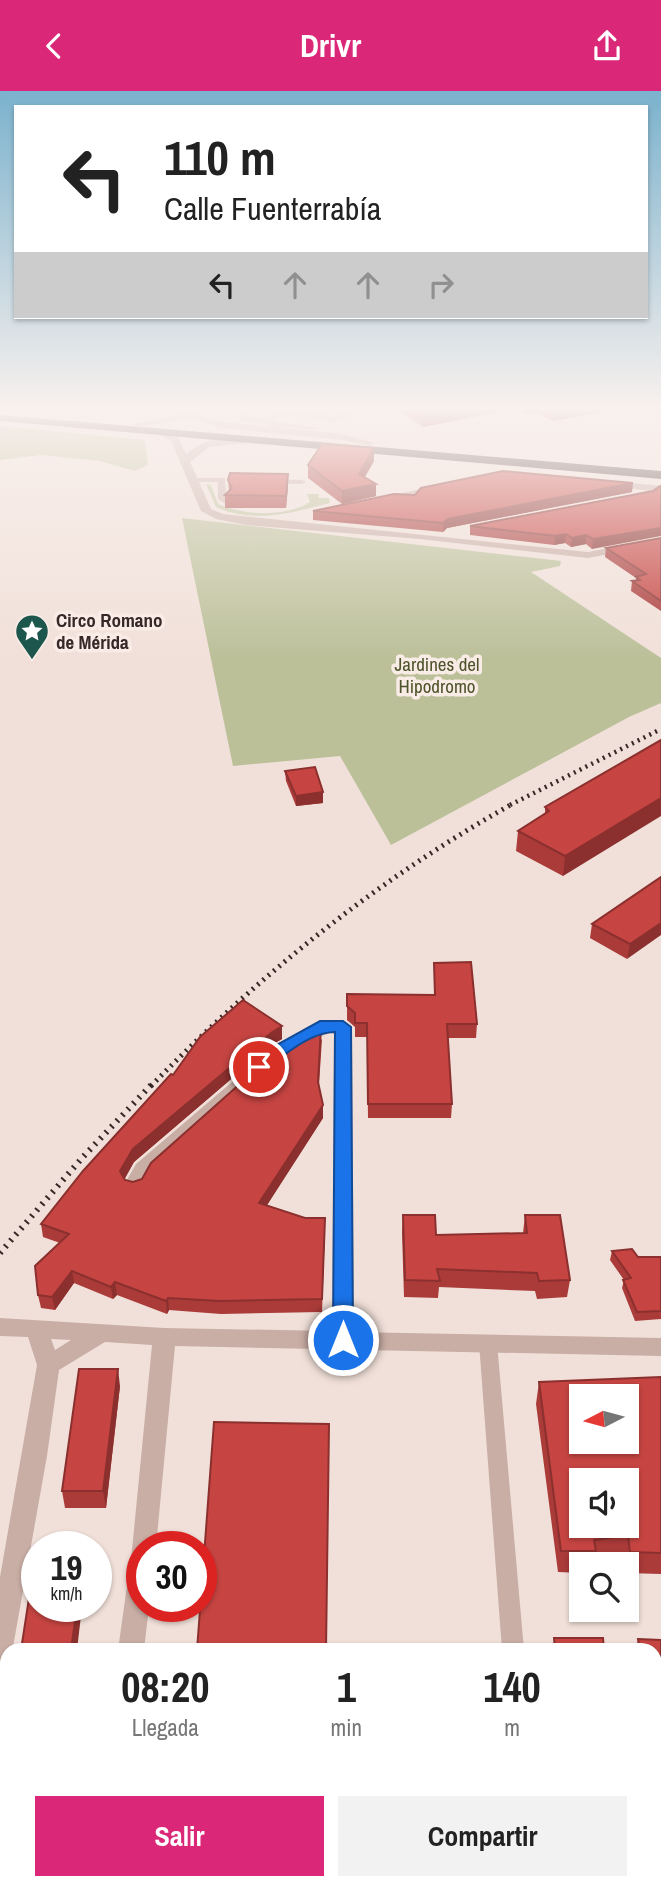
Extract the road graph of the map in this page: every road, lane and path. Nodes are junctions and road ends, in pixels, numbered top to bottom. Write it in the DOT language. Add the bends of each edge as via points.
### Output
graph roads {
  1 [pos="198,491"];
  2 [pos="222,491"];
  3 [pos="420,491"];
  4 [pos="657,491"];
  5 [pos="622,499"];
  6 [pos="226,501"];
  7 [pos="367,502"];
  8 [pos="314,514"];
  9 [pos="270,523"];
  10 [pos="466,530"];
  11 [pos="435,538"];
  12 [pos="661,541"];
  13 [pos="134,1185"];
  14 [pos="0,1327"];
  15 [pos="37,1329"];
  16 [pos="99,1335"];
  17 [pos="164,1337"];
  18 [pos="343,1340"];
  19 [pos="488,1343"];
  20 [pos="661,1347"];
  21 [pos="48,1365"];
  22 [pos="145,1531"];
  23 [pos="134,1622"];
  24 [pos="1,1643"];
  25 [pos="132,1643"];
  26 [pos="512,1643"];
  1 -- 9 [label="street" via="206,511"];
  2 -- 6 [label="lane"];
  3 -- 7 [label="street"];
  4 -- 5 [label="street"];
  8 -- 9 [label="street"];
  9 -- 11 [label="street"];
  10 -- 11 [label="street"];
  11 -- 12 [label="street" via="588,555 646,549"];
  13 -- 18 [label="street" via="143,1169 279,1051 320,1027 343,1027"];
  14 -- 15 [label="street"];
  15 -- 16 [label="street"];
  15 -- 21 [label="street"];
  16 -- 17 [label="street"];
  16 -- 21 [label="street"];
  17 -- 18 [label="street"];
  17 -- 22 [label="street"];
  18 -- 19 [label="street"];
  19 -- 20 [label="street"];
  19 -- 26 [label="lane"];
  21 -- 24 [label="street"];
  23 -- 25 [label="street"];
}
